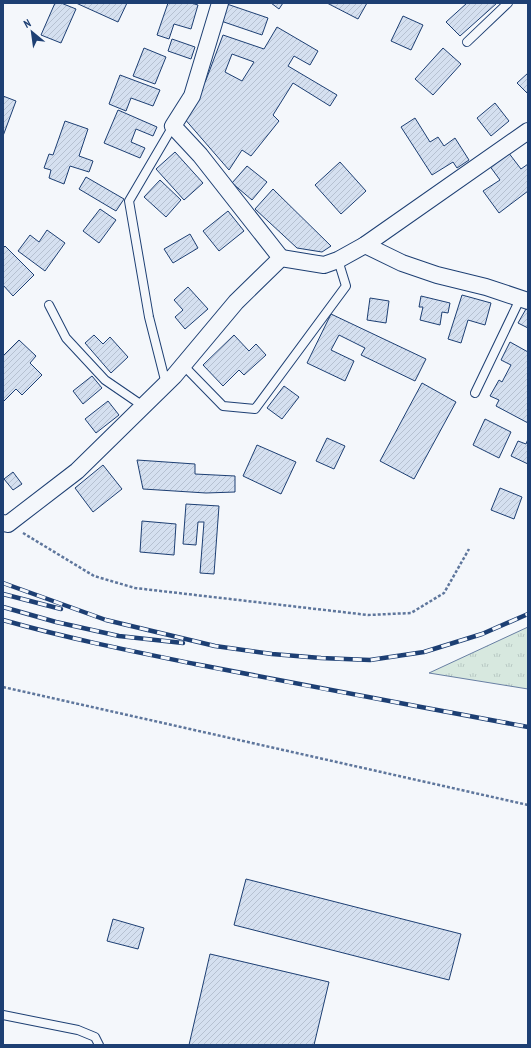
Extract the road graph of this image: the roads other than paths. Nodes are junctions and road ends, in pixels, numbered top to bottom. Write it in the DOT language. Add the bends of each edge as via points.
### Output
graph roads {
  1 [pos="220,3"];
  2 [pos="508,3"];
  3 [pos="467,42"];
  4 [pos="173,126"];
  5 [pos="528,131"];
  6 [pos="365,244"];
  7 [pos="281,258"];
  8 [pos="338,260"];
  9 [pos="524,300"];
  10 [pos="49,305"];
  11 [pos="183,365"];
  12 [pos="166,384"];
  13 [pos="475,393"];
  14 [pos="143,406"];
  15 [pos="5,523"];
  16 [pos="3,1015"];
  17 [pos="99,1045"];
  1 -- 4 [label="street" via="192,96"];
  2 -- 3 [label="lane"];
  4 -- 7 [label="street" via="200,155"];
  4 -- 12 [label="lane" via="129,201 150,317"];
  5 -- 6 [label="street"];
  6 -- 8 [label="street"];
  6 -- 9 [label="street" via="402,263"];
  7 -- 8 [label="street" via="324,265"];
  7 -- 11 [label="street" via="236,302"];
  8 -- 11 [label="lane" via="346,286 255,409 223,406"];
  9 -- 13 [label="lane"];
  10 -- 14 [label="lane" via="66,338 105,380"];
  11 -- 12 [label="street"];
  12 -- 14 [label="street"];
  14 -- 15 [label="street" via="77,471"];
  16 -- 17 [label="lane" via="78,1030 95,1037"];
}
